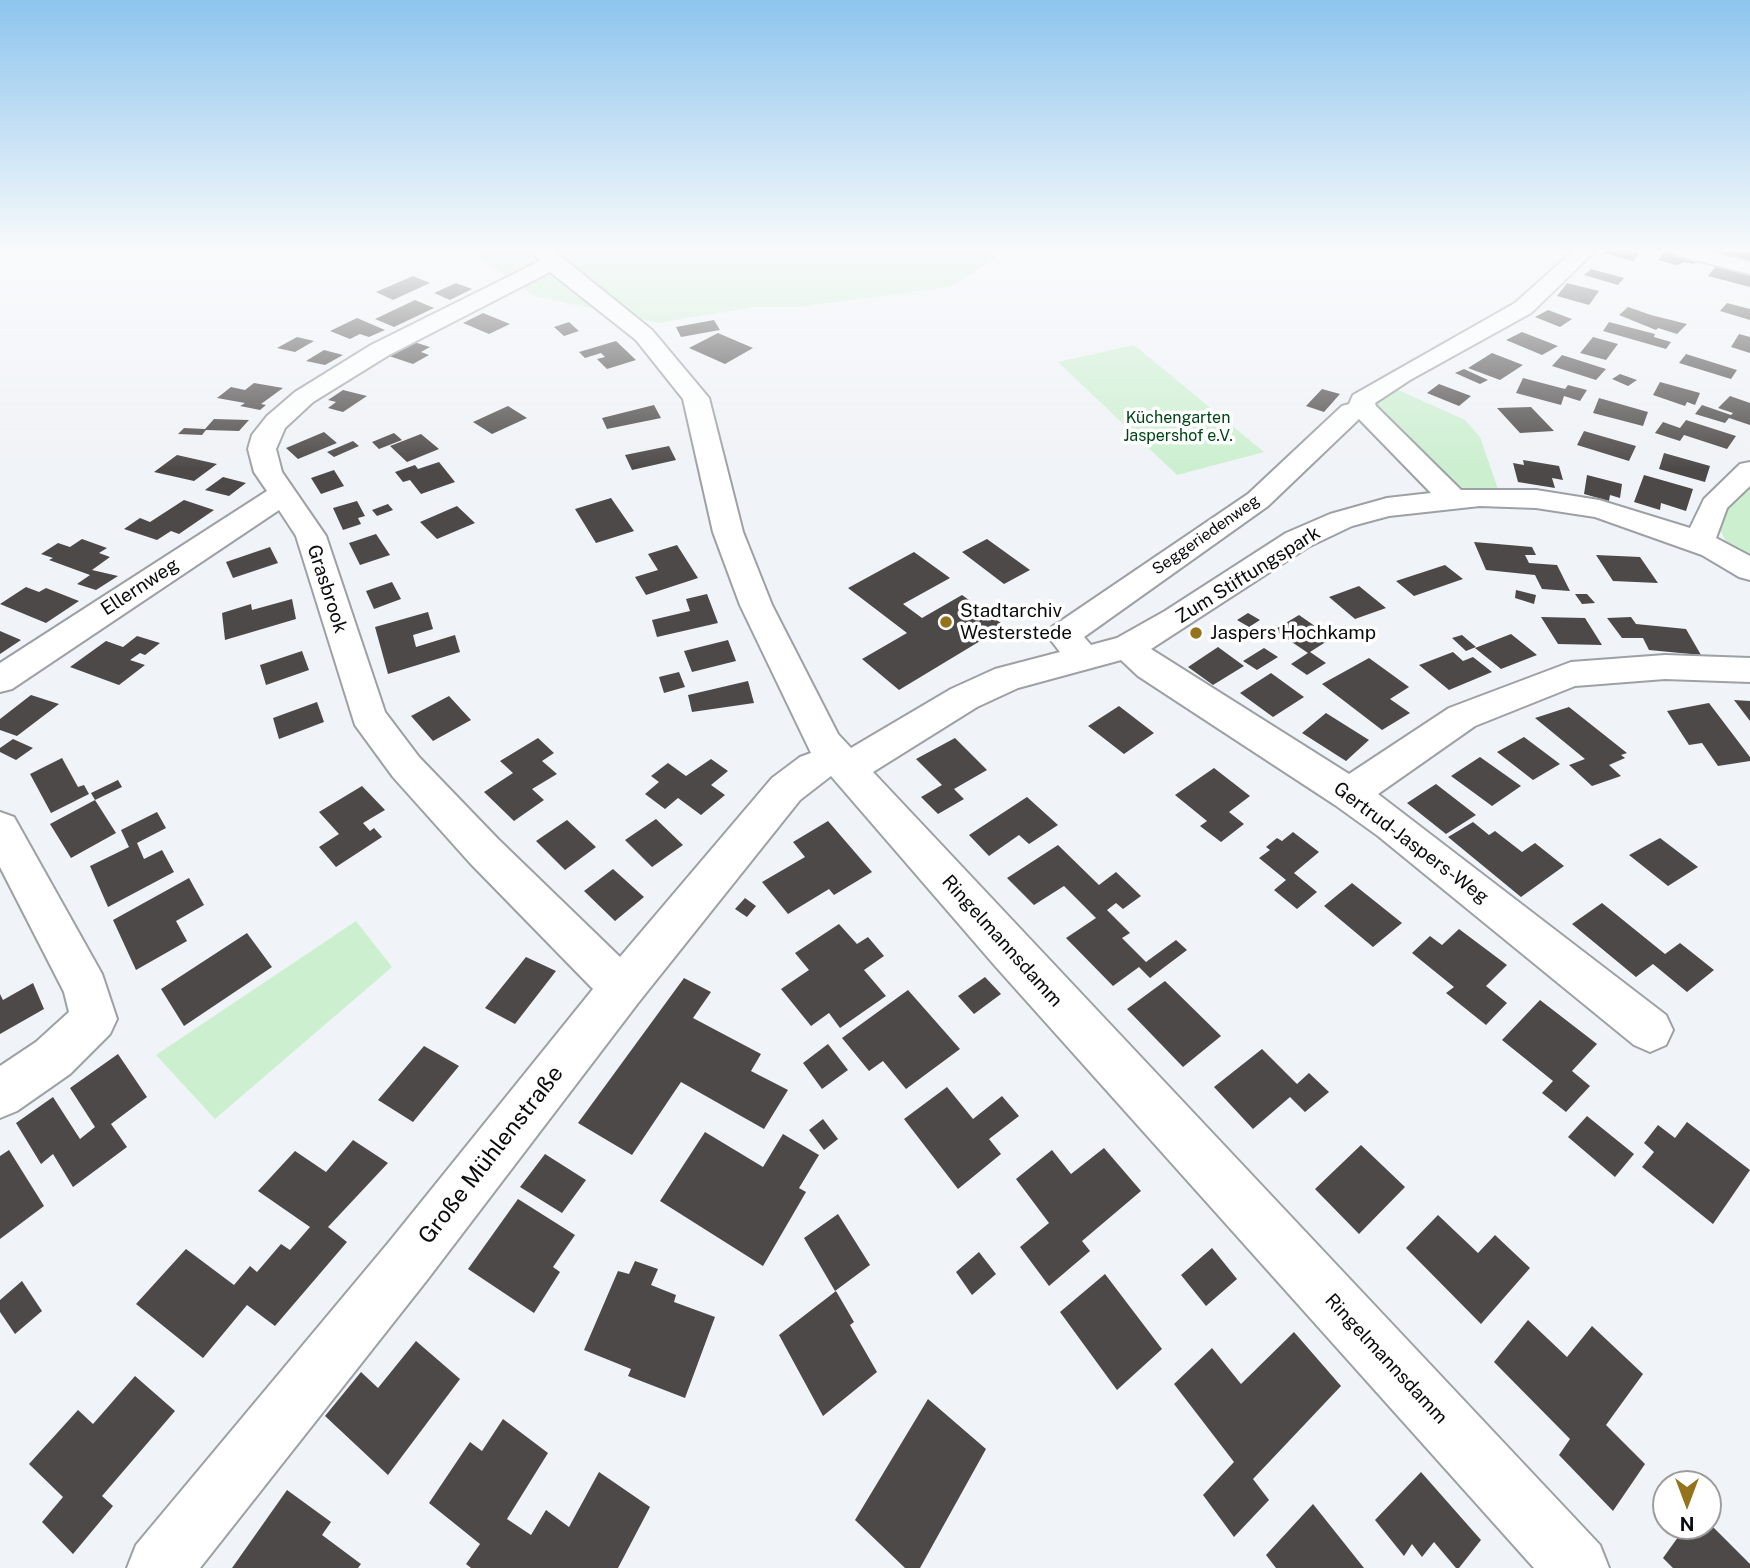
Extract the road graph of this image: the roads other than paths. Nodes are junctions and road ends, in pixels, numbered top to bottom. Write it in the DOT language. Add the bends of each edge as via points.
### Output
graph roads {
  1 [pos="426,324"];
  2 [pos="631,324"];
  3 [pos="1494,324"];
  4 [pos="1363,408"];
  5 [pos="1750,470"];
  6 [pos="281,495"];
  7 [pos="1452,498"];
  8 [pos="1699,542"];
  9 [pos="1750,570"];
  10 [pos="1128,647"];
  11 [pos="1083,658"];
  12 [pos="1750,670"];
  13 [pos="0,680"];
  14 [pos="842,764"];
  15 [pos="1349,794"];
  16 [pos="0,828"];
  17 [pos="622,988"];
  18 [pos="1650,1030"];
  19 [pos="0,1094"];
  20 [pos="159,1568"];
  21 [pos="1577,1568"];
  1 -- 6 [label="street, Grasbrook" via="303,397 276,422 262,449"];
  2 -- 14 [label="street, Ringelmannsdamm" via="696,398 728,532 747,581 824,743"];
  3 -- 4 [label="street, Seggeriedenweg" via="1362,400"];
  4 -- 7 [label="street"];
  4 -- 11 [label="street, Seggeriedenweg" via="1351,412 1258,500 1064,635"];
  5 -- 8 [label="street" via="1714,505"];
  6 -- 13 [label="street, Ellernweg"];
  6 -- 17 [label="street, Grasbrook" via="311,536 368,716 406,767 484,851"];
  7 -- 8 [label="street, Zum Stiftungspark" via="1536,499 1599,509"];
  7 -- 10 [label="street, Zum Stiftungspark" via="1387,507 1341,520 1297,540"];
  8 -- 9 [label="street, Zum Stiftungspark"];
  10 -- 11 [label="street, Zum Stiftungspark"];
  10 -- 15 [label="street, Gertrud-Jaspers-Weg" via="1150,667"];
  11 -- 14 [label="street, Zum Stiftungspark" via="1007,678"];
  12 -- 15 [label="street" via="1665,667 1571,674 1462,717"];
  14 -- 17 [label="street, Große Mühlenstraße" via="813,767 786,789"];
  14 -- 21 [label="street, Ringelmannsdamm"];
  15 -- 18 [label="street, Gertrud-Jaspers-Weg"];
  16 -- 19 [label="street" via="86,989 94,1020 53,1058"];
  17 -- 20 [label="street, Große Mühlenstraße"];
}
